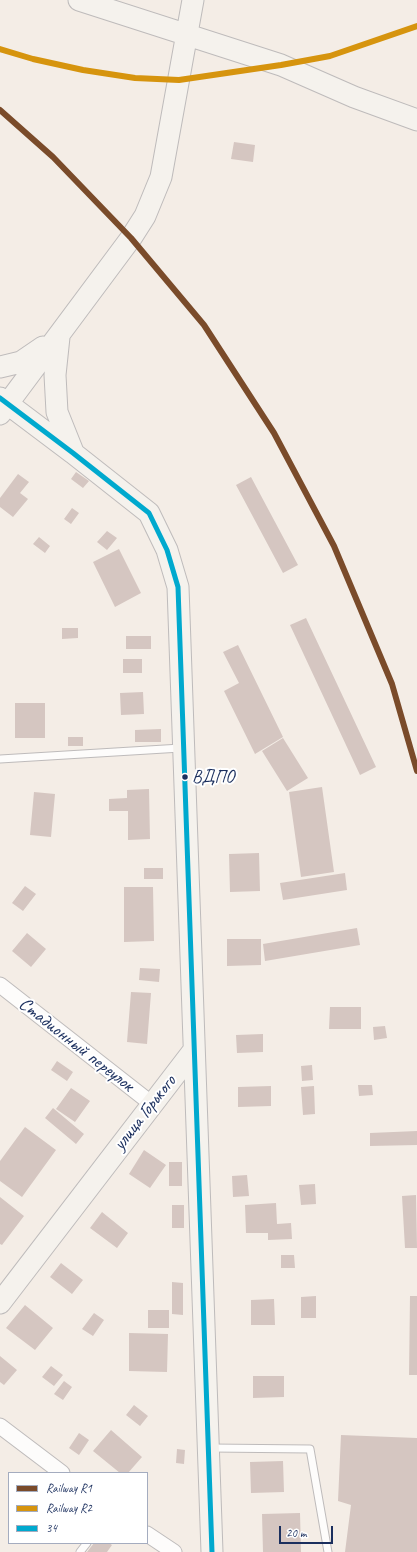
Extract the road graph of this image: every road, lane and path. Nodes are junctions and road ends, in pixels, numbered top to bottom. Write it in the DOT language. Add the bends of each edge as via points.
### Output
graph roads {
  1 [pos="79,0"];
  2 [pos="193,0"];
  3 [pos="186,35"];
  4 [pos="417,120"];
  5 [pos="59,336"];
  6 [pos="0,367"];
  7 [pos="3,405"];
  8 [pos="73,453"];
  9 [pos="183,748"];
  10 [pos="0,759"];
  11 [pos="0,985"];
  12 [pos="194,1050"];
  13 [pos="152,1104"];
  14 [pos="0,1303"];
  15 [pos="0,1426"];
  16 [pos="208,1448"];
  17 [pos="61,1472"];
  18 [pos="148,1535"];
  19 [pos="86,1544"];
  20 [pos="80,1552"];
  21 [pos="174,1552"];
  22 [pos="212,1552"];
  23 [pos="328,1552"];
  1 -- 3 [label="main road"];
  2 -- 3 [label="main road"];
  3 -- 4 [label="main road" via="281,65 354,97"];
  3 -- 5 [label="main road" via="161,177 145,216"];
  5 -- 6 [label="main road" via="21,362"];
  5 -- 7 [label="main road"];
  5 -- 8 [label="main road" via="55,375 57,412"];
  7 -- 8 [label="main road"];
  8 -- 9 [label="main road" via="149,512 167,550 178,587"];
  9 -- 10 [label="lane"];
  9 -- 12 [label="main road"];
  11 -- 13 [label="street, Стадионный переулок"];
  12 -- 13 [label="main road, улица Горького"];
  12 -- 16 [label="main road"];
  13 -- 14 [label="main road, улица Горького"];
  15 -- 17 [label="street"];
  16 -- 22 [label="main road"];
  16 -- 23 [label="lane" via="310,1449"];
  18 -- 21 [label="street"];
  19 -- 20 [label="lane"];
}
